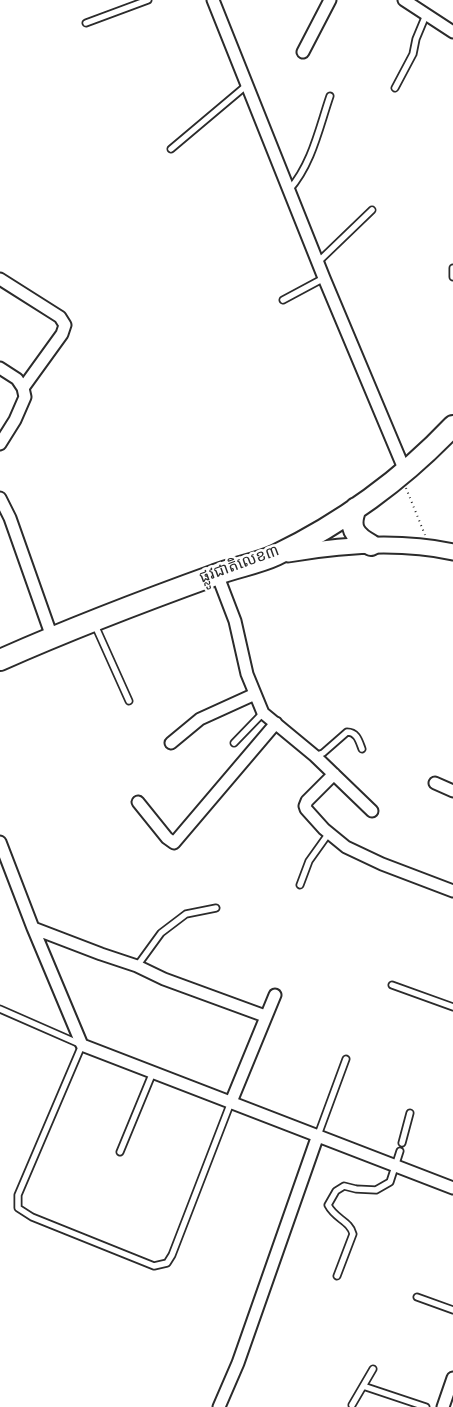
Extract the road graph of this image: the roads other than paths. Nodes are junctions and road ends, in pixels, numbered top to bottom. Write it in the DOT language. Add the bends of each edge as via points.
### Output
graph roads {
  1 [pos="148,0"];
  2 [pos="213,0"];
  3 [pos="330,0"];
  4 [pos="404,0"];
  5 [pos="426,14"];
  6 [pos="86,23"];
  7 [pos="453,32"];
  8 [pos="303,52"];
  9 [pos="247,85"];
  10 [pos="395,88"];
  11 [pos="330,96"];
  12 [pos="172,149"];
  13 [pos="289,190"];
  14 [pos="372,210"];
  15 [pos="318,262"];
  16 [pos="453,268"];
  17 [pos="453,277"];
  18 [pos="324,278"];
  19 [pos="0,279"];
  20 [pos="283,300"];
  21 [pos="0,368"];
  22 [pos="23,388"];
  23 [pos="453,426"];
  24 [pos="0,444"];
  25 [pos="403,472"];
  26 [pos="0,498"];
  27 [pos="356,508"];
  28 [pos="370,545"];
  29 [pos="453,552"];
  30 [pos="274,556"];
  31 [pos="217,574"];
  32 [pos="93,621"];
  33 [pos="52,637"];
  34 [pos="0,660"];
  35 [pos="254,694"];
  36 [pos="129,702"];
  37 [pos="263,713"];
  38 [pos="276,723"];
  39 [pos="171,743"];
  40 [pos="234,743"];
  41 [pos="362,750"];
  42 [pos="315,756"];
  43 [pos="334,774"];
  44 [pos="435,783"];
  45 [pos="453,790"];
  46 [pos="138,802"];
  47 [pos="372,811"];
  48 [pos="329,833"];
  49 [pos="0,842"];
  50 [pos="300,885"];
  51 [pos="453,891"];
  52 [pos="216,908"];
  53 [pos="33,928"];
  54 [pos="137,966"];
  55 [pos="392,985"];
  56 [pos="275,995"];
  57 [pos="453,1007"];
  58 [pos="0,1009"];
  59 [pos="266,1016"];
  60 [pos="82,1045"];
  61 [pos="346,1059"];
  62 [pos="153,1072"];
  63 [pos="231,1102"];
  64 [pos="410,1113"];
  65 [pos="318,1135"];
  66 [pos="402,1143"];
  67 [pos="400,1151"];
  68 [pos="120,1152"];
  69 [pos="396,1166"];
  70 [pos="453,1188"];
  71 [pos="337,1276"];
  72 [pos="417,1297"];
  73 [pos="453,1310"];
  74 [pos="372,1368"];
  75 [pos="453,1378"];
  76 [pos="363,1386"];
  77 [pos="352,1405"];
  78 [pos="219,1407"];
  79 [pos="426,1407"];
  80 [pos="443,1407"];
  1 -- 6 [label="lane"];
  2 -- 9 [label="street"];
  3 -- 8 [label="street"];
  4 -- 5 [label="street"];
  5 -- 7 [label="street"];
  5 -- 10 [label="lane" via="408,66"];
  9 -- 12 [label="lane"];
  9 -- 13 [label="street"];
  11 -- 13 [label="lane" via="306,166"];
  13 -- 15 [label="street"];
  14 -- 15 [label="lane"];
  15 -- 18 [label="street"];
  16 -- 17 [label="lane"];
  18 -- 20 [label="lane"];
  18 -- 25 [label="street"];
  19 -- 22 [label="street" via="60,317 65,325"];
  21 -- 22 [label="street"];
  22 -- 24 [label="street" via="25,397"];
  23 -- 25 [label="highway, ផ្លូវជាតិលេខ៣"];
  25 -- 27 [label="highway, ផ្លូវជាតិលេខ៣"];
  26 -- 33 [label="street"];
  27 -- 28 [label="highway" via="352,519 354,530 359,539"];
  27 -- 30 [label="highway, ផ្លូវជាតិលេខ៣" via="322,531"];
  28 -- 29 [label="street" via="429,547"];
  28 -- 30 [label="street" via="320,548"];
  30 -- 31 [label="highway, ផ្លូវជាតិលេខ៣"];
  31 -- 32 [label="highway, ផ្លូវជាតិលេខ៣"];
  31 -- 35 [label="street"];
  32 -- 33 [label="highway, ផ្លូវជាតិលេខ៣"];
  32 -- 36 [label="lane"];
  33 -- 34 [label="highway, ផ្លូវជាតិលេខ៣"];
  35 -- 37 [label="street"];
  35 -- 39 [label="street" via="200,720"];
  37 -- 38 [label="street"];
  37 -- 40 [label="lane"];
  38 -- 42 [label="street"];
  38 -- 46 [label="street" via="174,843"];
  41 -- 42 [label="lane" via="357,736 347,732"];
  42 -- 43 [label="street"];
  43 -- 47 [label="street"];
  43 -- 48 [label="street" via="305,806"];
  44 -- 45 [label="street"];
  48 -- 50 [label="lane" via="309,861"];
  48 -- 51 [label="street" via="346,847 382,864"];
  49 -- 53 [label="street"];
  52 -- 54 [label="lane" via="186,914 161,933"];
  53 -- 54 [label="street"];
  53 -- 60 [label="street"];
  54 -- 59 [label="street"];
  55 -- 57 [label="lane"];
  56 -- 59 [label="street"];
  58 -- 60 [label="lane"];
  59 -- 63 [label="street"];
  60 -- 62 [label="street"];
  60 -- 63 [label="lane" via="18,1195 18,1208 32,1217 154,1266 167,1263 172,1255"];
  61 -- 65 [label="lane"];
  62 -- 63 [label="street"];
  62 -- 68 [label="lane"];
  63 -- 65 [label="street"];
  64 -- 66 [label="lane"];
  65 -- 69 [label="street"];
  65 -- 78 [label="street" via="238,1363"];
  67 -- 69 [label="lane"];
  69 -- 70 [label="street"];
  69 -- 71 [label="lane" via="390,1182 376,1190 344,1186 336,1191 328,1205 352,1228 353,1234"];
  72 -- 73 [label="lane"];
  74 -- 76 [label="lane"];
  75 -- 80 [label="street"];
  76 -- 77 [label="lane"];
  76 -- 79 [label="lane"];
}
